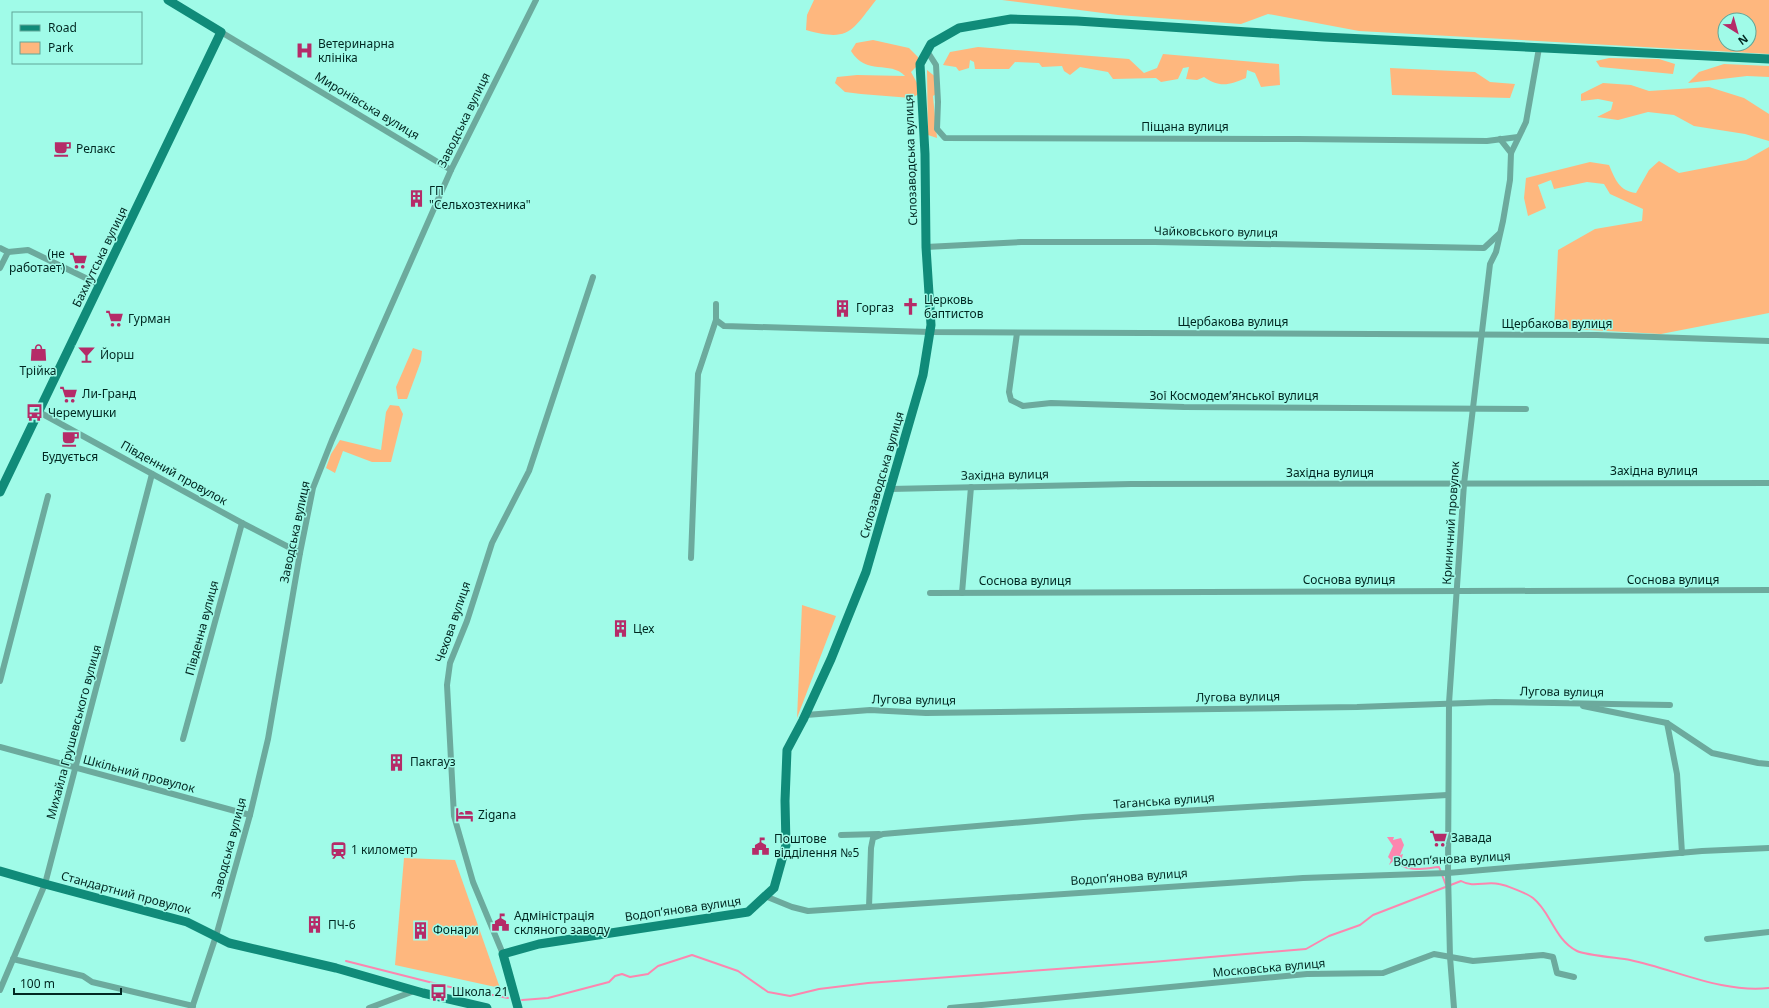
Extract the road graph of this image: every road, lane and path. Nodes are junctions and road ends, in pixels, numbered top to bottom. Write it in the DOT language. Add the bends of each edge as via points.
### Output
graph roads {
  1 [pos="168,0"];
  2 [pos="536,0"];
  3 [pos="221,32"];
  4 [pos="929,48"];
  5 [pos="1539,48"];
  6 [pos="1769,59"];
  7 [pos="1518,137"];
  8 [pos="1500,139"];
  9 [pos="1511,153"];
  10 [pos="452,170"];
  11 [pos="1500,232"];
  12 [pos="926,247"];
  13 [pos="0,248"];
  14 [pos="1484,248"];
  15 [pos="8,252"];
  16 [pos="1490,264"];
  17 [pos="0,268"];
  18 [pos="593,277"];
  19 [pos="100,284"];
  20 [pos="716,304"];
  21 [pos="716,320"];
  22 [pos="930,332"];
  23 [pos="1017,332"];
  24 [pos="1481,335"];
  25 [pos="1769,341"];
  26 [pos="1472,408"];
  27 [pos="1526,409"];
  28 [pos="39,412"];
  29 [pos="152,474"];
  30 [pos="1769,483"];
  31 [pos="1464,484"];
  32 [pos="971,487"];
  33 [pos="890,489"];
  34 [pos="0,492"];
  35 [pos="48,496"];
  36 [pos="242,523"];
  37 [pos="300,553"];
  38 [pos="691,558"];
  39 [pos="1458,590"];
  40 [pos="1769,590"];
  41 [pos="930,593"];
  42 [pos="962,593"];
  43 [pos="0,682"];
  44 [pos="1566,702"];
  45 [pos="1449,703"];
  46 [pos="1670,705"];
  47 [pos="806,715"];
  48 [pos="1667,723"];
  49 [pos="183,739"];
  50 [pos="0,746"];
  51 [pos="1769,764"];
  52 [pos="77,768"];
  53 [pos="1447,795"];
  54 [pos="250,815"];
  55 [pos="883,834"];
  56 [pos="841,835"];
  57 [pos="1769,848"];
  58 [pos="1682,853"];
  59 [pos="0,871"];
  60 [pos="1448,873"];
  61 [pos="45,884"];
  62 [pos="765,896"];
  63 [pos="869,907"];
  64 [pos="1769,932"];
  65 [pos="216,936"];
  66 [pos="1707,938"];
  67 [pos="503,954"];
  68 [pos="1450,957"];
  69 [pos="13,959"];
  70 [pos="1574,976"];
  71 [pos="0,990"];
  72 [pos="415,991"];
  73 [pos="193,1007"];
  74 [pos="369,1008"];
  75 [pos="487,1008"];
  76 [pos="518,1008"];
  77 [pos="950,1008"];
  78 [pos="1454,1008"];
  1 -- 3 [label="street, Миронівська вулиця"];
  2 -- 10 [label="street, Заводська вулиця"];
  3 -- 10 [label="street, Миронівська вулиця"];
  3 -- 19 [label="street, Бахмутська вулиця"];
  4 -- 5 [label="street" via="959,28 1011,19"];
  4 -- 8 [label="street, Піщана вулиця" via="936,65 937,129 945,138 1487,141"];
  4 -- 12 [label="street, Склозаводська вулиця" via="920,64 925,154"];
  5 -- 6 [label="street"];
  5 -- 7 [label="street, Криничний провулок" via="1526,122"];
  7 -- 8 [label="street, Піщана вулиця"];
  7 -- 9 [label="street, Криничний провулок"];
  8 -- 9 [label="street"];
  9 -- 11 [label="street, Криничний провулок" via="1510,180"];
  10 -- 37 [label="street, Заводська вулиця" via="332,440 313,488"];
  11 -- 14 [label="street"];
  11 -- 16 [label="street, Криничний провулок" via="1496,252"];
  12 -- 14 [label="street, Чайковського вулиця" via="1021,242 1155,242"];
  12 -- 22 [label="street, Склозаводська вулиця" via="932,325"];
  13 -- 15 [label="street"];
  14 -- 16 [label="street" via="1490,254"];
  15 -- 17 [label="street"];
  15 -- 19 [label="street" via="28,250"];
  16 -- 24 [label="street, Криничний провулок"];
  18 -- 67 [label="street, Чехова вулиця" via="529,471 492,543 450,663 447,685 454,816 473,882"];
  19 -- 28 [label="street, Бахмутська вулиця"];
  20 -- 21 [label="street"];
  21 -- 22 [label="street, Щербакова вулиця" via="724,326"];
  21 -- 38 [label="street" via="698,374"];
  22 -- 23 [label="street, Щербакова вулиця"];
  22 -- 33 [label="street, Склозаводська вулиця" via="923,375"];
  23 -- 24 [label="street, Щербакова вулиця"];
  23 -- 26 [label="street, Зої Космодем’янської вулиця" via="1009,392 1011,400 1024,406 1051,403 1184,407"];
  24 -- 25 [label="street, Щербакова вулиця" via="1597,335"];
  24 -- 26 [label="street, Криничний провулок"];
  26 -- 27 [label="street, Зої Космодем’янської вулиця"];
  26 -- 31 [label="street, Криничний провулок"];
  28 -- 29 [label="street, Південний провулок"];
  28 -- 34 [label="street, Бахмутська вулиця"];
  29 -- 36 [label="street, Південний провулок"];
  29 -- 52 [label="street, Михайла Грушевського вулиця"];
  30 -- 31 [label="street, Західна вулиця"];
  31 -- 32 [label="street, Західна вулиця" via="1131,484"];
  31 -- 39 [label="street, Криничний провулок"];
  32 -- 33 [label="street, Західна вулиця"];
  32 -- 42 [label="street"];
  33 -- 47 [label="street, Склозаводська вулиця" via="866,572"];
  35 -- 43 [label="street"];
  36 -- 37 [label="street, Південний провулок"];
  36 -- 49 [label="street, Південна вулиця"];
  37 -- 54 [label="street, Заводська вулиця" via="268,738"];
  39 -- 40 [label="street, Соснова вулиця"];
  39 -- 42 [label="street, Соснова вулиця"];
  39 -- 45 [label="street, Криничний провулок"];
  41 -- 42 [label="street, Соснова вулиця"];
  44 -- 45 [label="street, Лугова вулиця"];
  44 -- 46 [label="street, Лугова вулиця"];
  44 -- 48 [label="street"];
  45 -- 47 [label="street, Лугова вулиця" via="1357,707 926,713 870,710"];
  45 -- 53 [label="street, Криничний провулок"];
  47 -- 62 [label="street, Склозаводська вулиця" via="788,750 786,845 774,888"];
  48 -- 51 [label="street" via="1712,753"];
  48 -- 58 [label="street" via="1677,774"];
  50 -- 52 [label="street, Шкільний провулок"];
  52 -- 54 [label="street, Шкільний провулок"];
  52 -- 61 [label="street, Михайла Грушевського вулиця"];
  53 -- 55 [label="street, Таганська вулиця" via="1083,817"];
  53 -- 60 [label="street, Криничний провулок"];
  54 -- 65 [label="street, Заводська вулиця"];
  55 -- 56 [label="street, Таганська вулиця"];
  55 -- 63 [label="street" via="873,838 871,848"];
  57 -- 58 [label="street, Водоп’янова вулиця"];
  58 -- 60 [label="street, Водоп’янова вулиця"];
  59 -- 61 [label="street, Стандартний провулок"];
  60 -- 63 [label="street, Водоп’янова вулиця" via="1303,878"];
  60 -- 68 [label="street, Криничний провулок"];
  61 -- 65 [label="street, Стандартний провулок" via="187,922"];
  61 -- 69 [label="street, Михайла Грушевського вулиця"];
  62 -- 63 [label="street, Водоп’янова вулиця" via="808,911"];
  62 -- 67 [label="street, Водоп’янова вулиця" via="748,912 539,944"];
  64 -- 66 [label="street"];
  65 -- 72 [label="street, Стандартний провулок" via="229,943 336,968"];
  65 -- 73 [label="street, Заводська вулиця"];
  67 -- 76 [label="street, Чехова вулиця"];
  68 -- 70 [label="street, Московська вулиця" via="1473,961 1543,955 1552,957 1557,973"];
  68 -- 77 [label="street, Московська вулиця" via="1434,954 1383,973 1307,974"];
  68 -- 78 [label="street, Криничний провулок"];
  69 -- 71 [label="street, Михайла Грушевського вулиця"];
  69 -- 73 [label="street"];
  72 -- 74 [label="street"];
  72 -- 75 [label="street, Стандартний провулок"];
}
